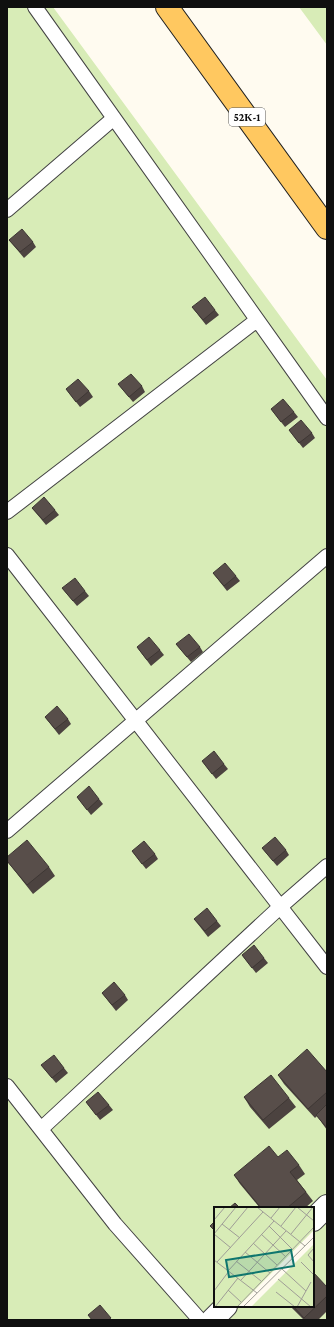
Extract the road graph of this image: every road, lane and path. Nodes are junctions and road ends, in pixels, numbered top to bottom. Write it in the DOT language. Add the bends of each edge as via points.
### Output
graph roads {
  1 [pos="35,7"];
  2 [pos="167,7"];
  3 [pos="114,118"];
  4 [pos="7,210"];
  5 [pos="327,228"];
  6 [pos="257,320"];
  7 [pos="327,418"];
  8 [pos="7,512"];
  9 [pos="7,555"];
  10 [pos="327,556"];
  11 [pos="135,720"];
  12 [pos="7,831"];
  13 [pos="327,866"];
  14 [pos="280,906"];
  15 [pos="327,968"];
  16 [pos="7,1086"];
  17 [pos="41,1129"];
  18 [pos="327,1206"];
  19 [pos="314,1219"];
  20 [pos="216,1316"];
  1 -- 3 [label="lane"];
  2 -- 5 [label="main road, 52К-1"];
  3 -- 4 [label="lane"];
  3 -- 6 [label="lane"];
  6 -- 7 [label="lane"];
  6 -- 8 [label="lane"];
  9 -- 11 [label="lane"];
  10 -- 11 [label="lane"];
  11 -- 12 [label="lane"];
  11 -- 14 [label="lane"];
  13 -- 14 [label="lane"];
  14 -- 15 [label="lane"];
  14 -- 17 [label="lane"];
  16 -- 17 [label="lane"];
  17 -- 20 [label="lane" via="115,1224"];
  18 -- 19 [label="street"];
}
